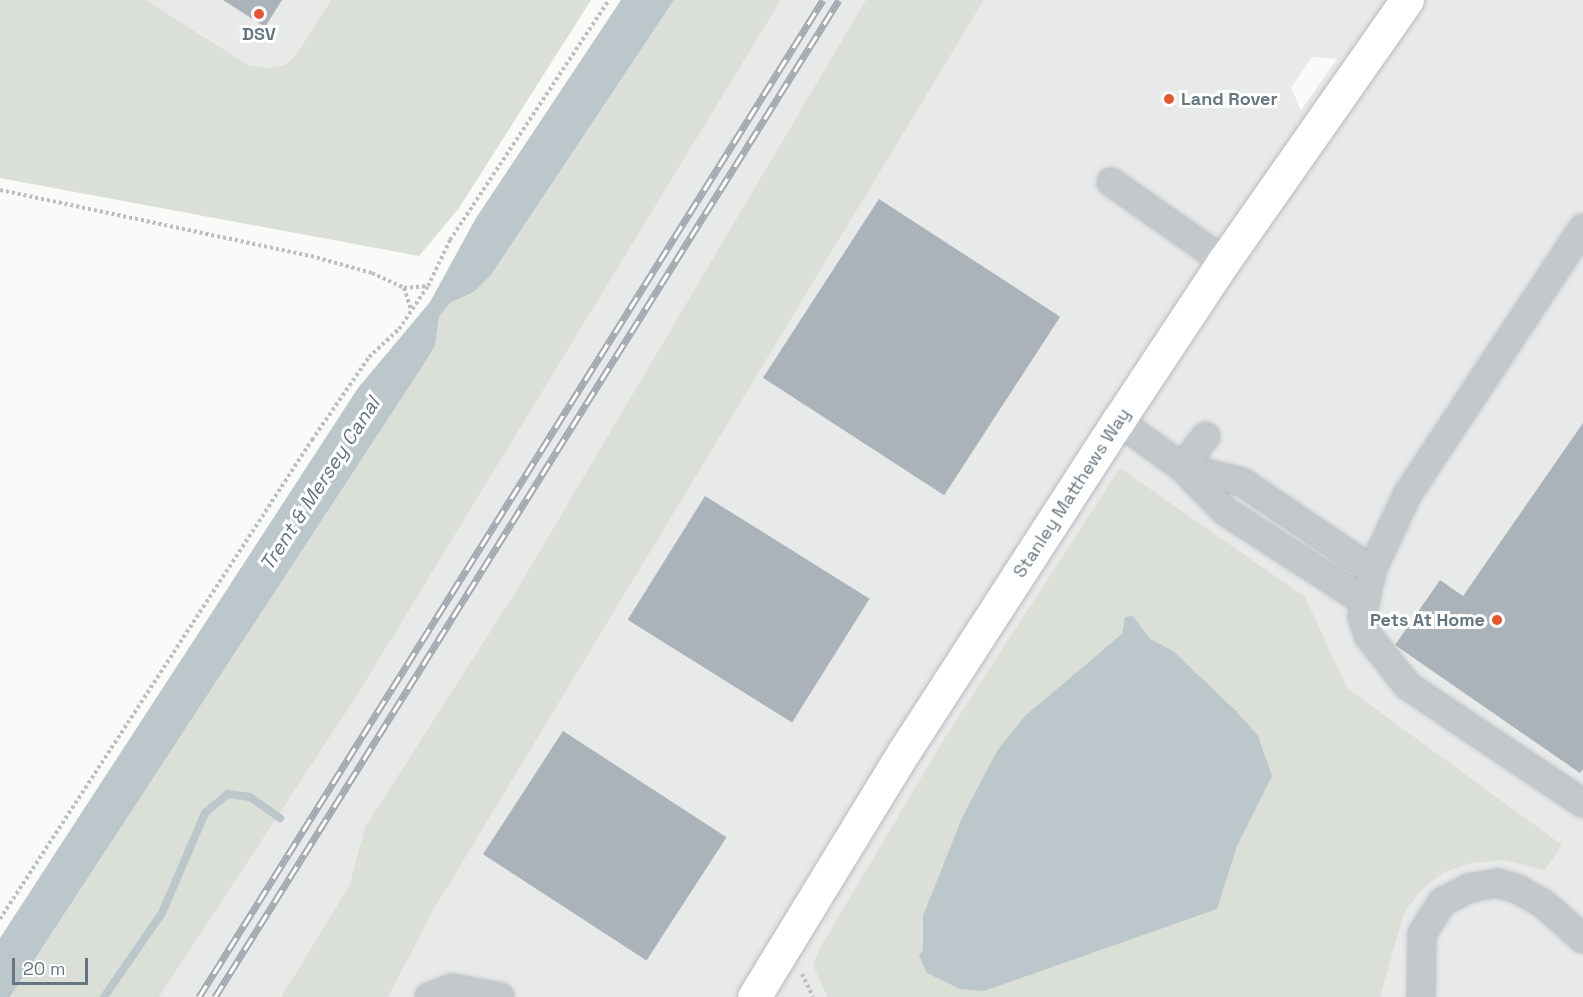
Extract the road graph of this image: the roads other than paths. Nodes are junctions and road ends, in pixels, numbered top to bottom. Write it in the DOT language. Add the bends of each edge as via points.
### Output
graph roads {
  1 [pos="1407,0"];
  2 [pos="1112,183"];
  3 [pos="1583,228"];
  4 [pos="1224,261"];
  5 [pos="1118,421"];
  6 [pos="1206,436"];
  7 [pos="1182,467"];
  8 [pos="1372,570"];
  9 [pos="1365,602"];
  10 [pos="1583,802"];
  11 [pos="1583,939"];
  12 [pos="765,993"];
  13 [pos="429,997"];
  14 [pos="500,997"];
  15 [pos="1421,997"];
  1 -- 4 [label="main road, Stanley Matthews Way"];
  2 -- 4 [label="lane"];
  3 -- 8 [label="lane" via="1408,493"];
  4 -- 5 [label="main road, Stanley Matthews Way"];
  5 -- 7 [label="lane"];
  5 -- 12 [label="main road, Stanley Matthews Way" via="905,750"];
  6 -- 7 [label="lane"];
  7 -- 8 [label="lane" via="1242,482"];
  7 -- 9 [label="lane" via="1225,510"];
  8 -- 9 [label="lane"];
  9 -- 10 [label="lane" via="1362,616 1369,638 1408,686"];
  11 -- 15 [label="lane" via="1544,904 1517,889 1498,883 1468,888 1442,902 1422,934"];
  13 -- 14 [label="lane" via="452,988"];
}
